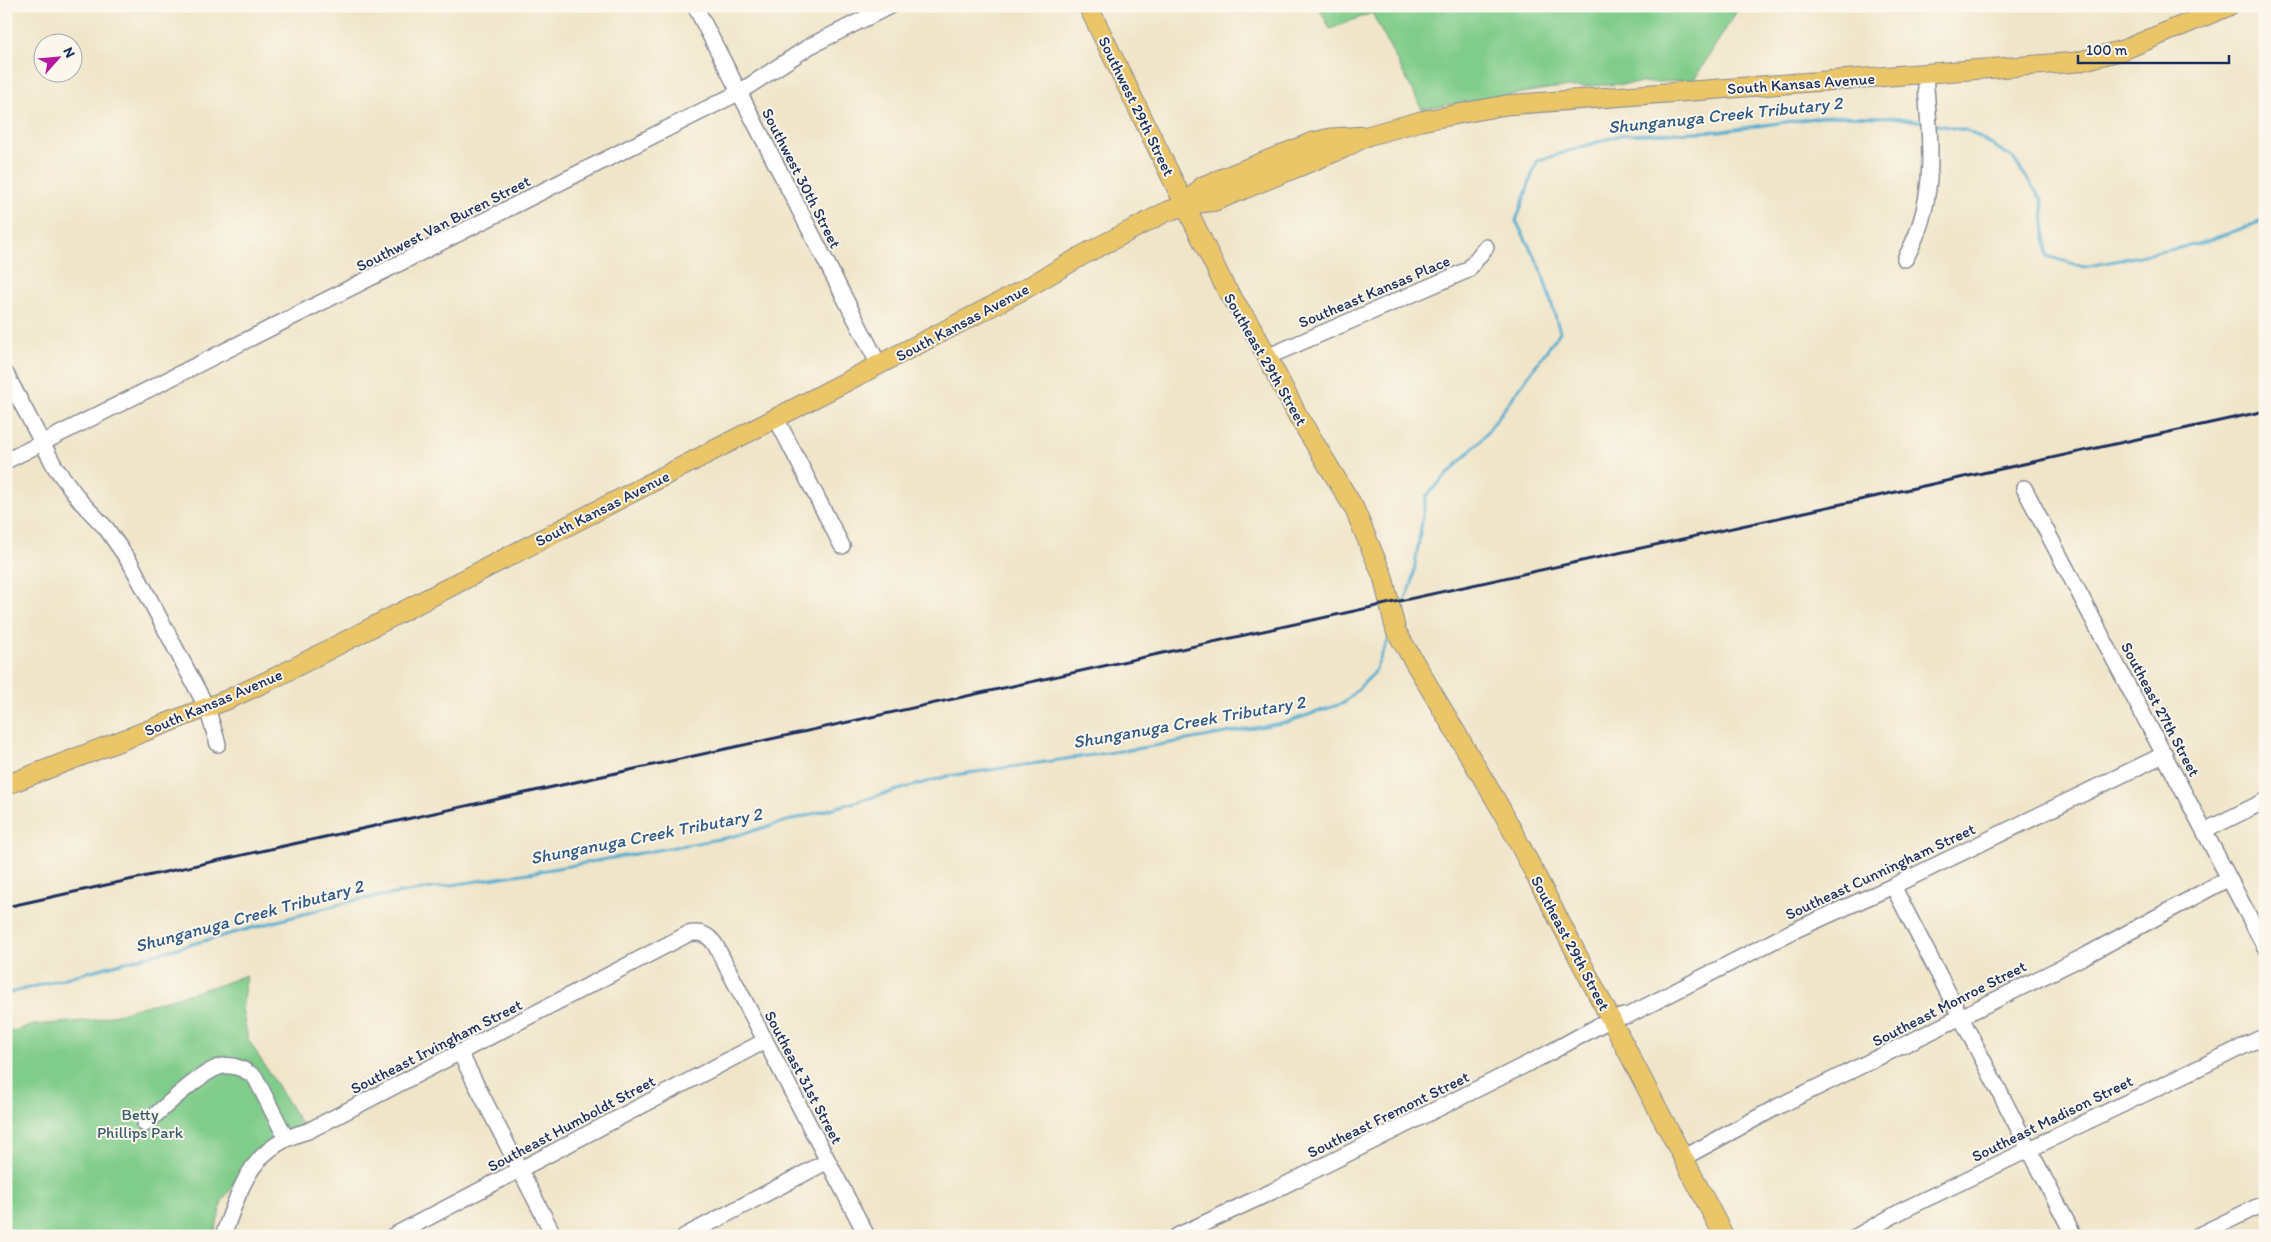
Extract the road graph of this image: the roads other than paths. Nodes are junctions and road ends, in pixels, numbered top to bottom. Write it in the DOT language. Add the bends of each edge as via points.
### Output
graph roads {
  1 [pos="695,6"];
  2 [pos="890,6"];
  3 [pos="1088,6"];
  4 [pos="2229,6"];
  5 [pos="1925,75"];
  6 [pos="738,93"];
  7 [pos="1186,205"];
  8 [pos="1486,247"];
  9 [pos="1906,259"];
  10 [pos="1267,357"];
  11 [pos="879,365"];
  12 [pos="6,374"];
  13 [pos="776,418"];
  14 [pos="42,443"];
  15 [pos="6,461"];
  16 [pos="2024,488"];
  17 [pos="842,546"];
  18 [pos="207,708"];
  19 [pos="218,744"];
  20 [pos="2165,754"];
  21 [pos="6,785"];
  22 [pos="2265,801"];
  23 [pos="2204,831"];
  24 [pos="2229,878"];
  25 [pos="1893,886"];
  26 [pos="708,936"];
  27 [pos="2265,947"];
  28 [pos="1962,1016"];
  29 [pos="1611,1019"];
  30 [pos="2265,1036"];
  31 [pos="765,1041"];
  32 [pos="460,1053"];
  33 [pos="145,1124"];
  34 [pos="286,1138"];
  35 [pos="2030,1148"];
  36 [pos="1683,1158"];
  37 [pos="828,1161"];
  38 [pos="520,1169"];
  39 [pos="2265,1203"];
  40 [pos="224,1236"];
  41 [pos="393,1236"];
  42 [pos="554,1236"];
  43 [pos="685,1236"];
  44 [pos="866,1236"];
  45 [pos="1177,1236"];
  46 [pos="1724,1236"];
  47 [pos="1856,1236"];
  48 [pos="2074,1236"];
  49 [pos="2198,1236"];
  1 -- 6 [label="street, Southwest 30th Street"];
  2 -- 6 [label="street, Southwest Van Buren Street" via="810,46"];
  3 -- 7 [label="main road, Southwest 29th Street"];
  4 -- 5 [label="main road, South Kansas Avenue" via="2150,40 2097,58 2050,66"];
  5 -- 7 [label="main road, South Kansas Avenue" via="1506,105 1421,121 1367,136 1215,201"];
  5 -- 9 [label="street" via="1931,168 1927,206"];
  6 -- 11 [label="street, Southwest 30th Street"];
  6 -- 14 [label="street, Southwest Van Buren Street"];
  7 -- 10 [label="main road, Southeast 29th Street" via="1196,232 1225,287"];
  7 -- 11 [label="main road, South Kansas Avenue" via="1083,255 1025,290"];
  8 -- 10 [label="street, Southeast Kansas Place" via="1468,270"];
  10 -- 29 [label="main road, Southeast 29th Street" via="1298,416 1354,508 1383,577 1396,630 1501,809"];
  11 -- 13 [label="main road, South Kansas Avenue"];
  12 -- 14 [label="street"];
  13 -- 17 [label="street"];
  13 -- 18 [label="main road, South Kansas Avenue" via="276,678"];
  14 -- 15 [label="street, Southwest Van Buren Street"];
  14 -- 18 [label="street" via="67,486 120,546"];
  16 -- 20 [label="street, Southeast 27th Street"];
  18 -- 19 [label="street"];
  18 -- 21 [label="main road, South Kansas Avenue"];
  20 -- 23 [label="street, Southeast 27th Street"];
  20 -- 25 [label="street, Southeast Cunningham Street"];
  22 -- 23 [label="street"];
  23 -- 24 [label="street, Southeast 27th Street"];
  24 -- 27 [label="street, Southeast 27th Street"];
  24 -- 28 [label="street, Southeast Monroe Street" via="2082,957"];
  25 -- 28 [label="street"];
  25 -- 29 [label="street, Southeast Cunningham Street" via="1793,931 1629,1014"];
  26 -- 31 [label="street, Southeast 31st Street"];
  26 -- 32 [label="street, Southeast Irvingham Street" via="688,934"];
  28 -- 35 [label="street"];
  28 -- 36 [label="street, Southeast Monroe Street"];
  29 -- 36 [label="main road, Southeast 29th Street"];
  29 -- 45 [label="street, Southeast Fremont Street" via="1540,1058"];
  30 -- 35 [label="street, Southeast Madison Street"];
  31 -- 37 [label="street, Southeast 31st Street"];
  31 -- 38 [label="street, Southeast Humboldt Street"];
  32 -- 34 [label="street, Southeast Irvingham Street" via="308,1131"];
  32 -- 38 [label="street"];
  33 -- 34 [label="street" via="210,1071 229,1065 246,1070 255,1077"];
  34 -- 40 [label="street, Southeast Irvingham Street" via="263,1154 250,1170 242,1183"];
  35 -- 47 [label="street, Southeast Madison Street"];
  35 -- 48 [label="street"];
  36 -- 46 [label="main road, Southeast 29th Street"];
  37 -- 43 [label="street"];
  37 -- 44 [label="street, Southeast 31st Street"];
  38 -- 41 [label="street, Southeast Humboldt Street"];
  38 -- 42 [label="street"];
  39 -- 49 [label="street"];
}
